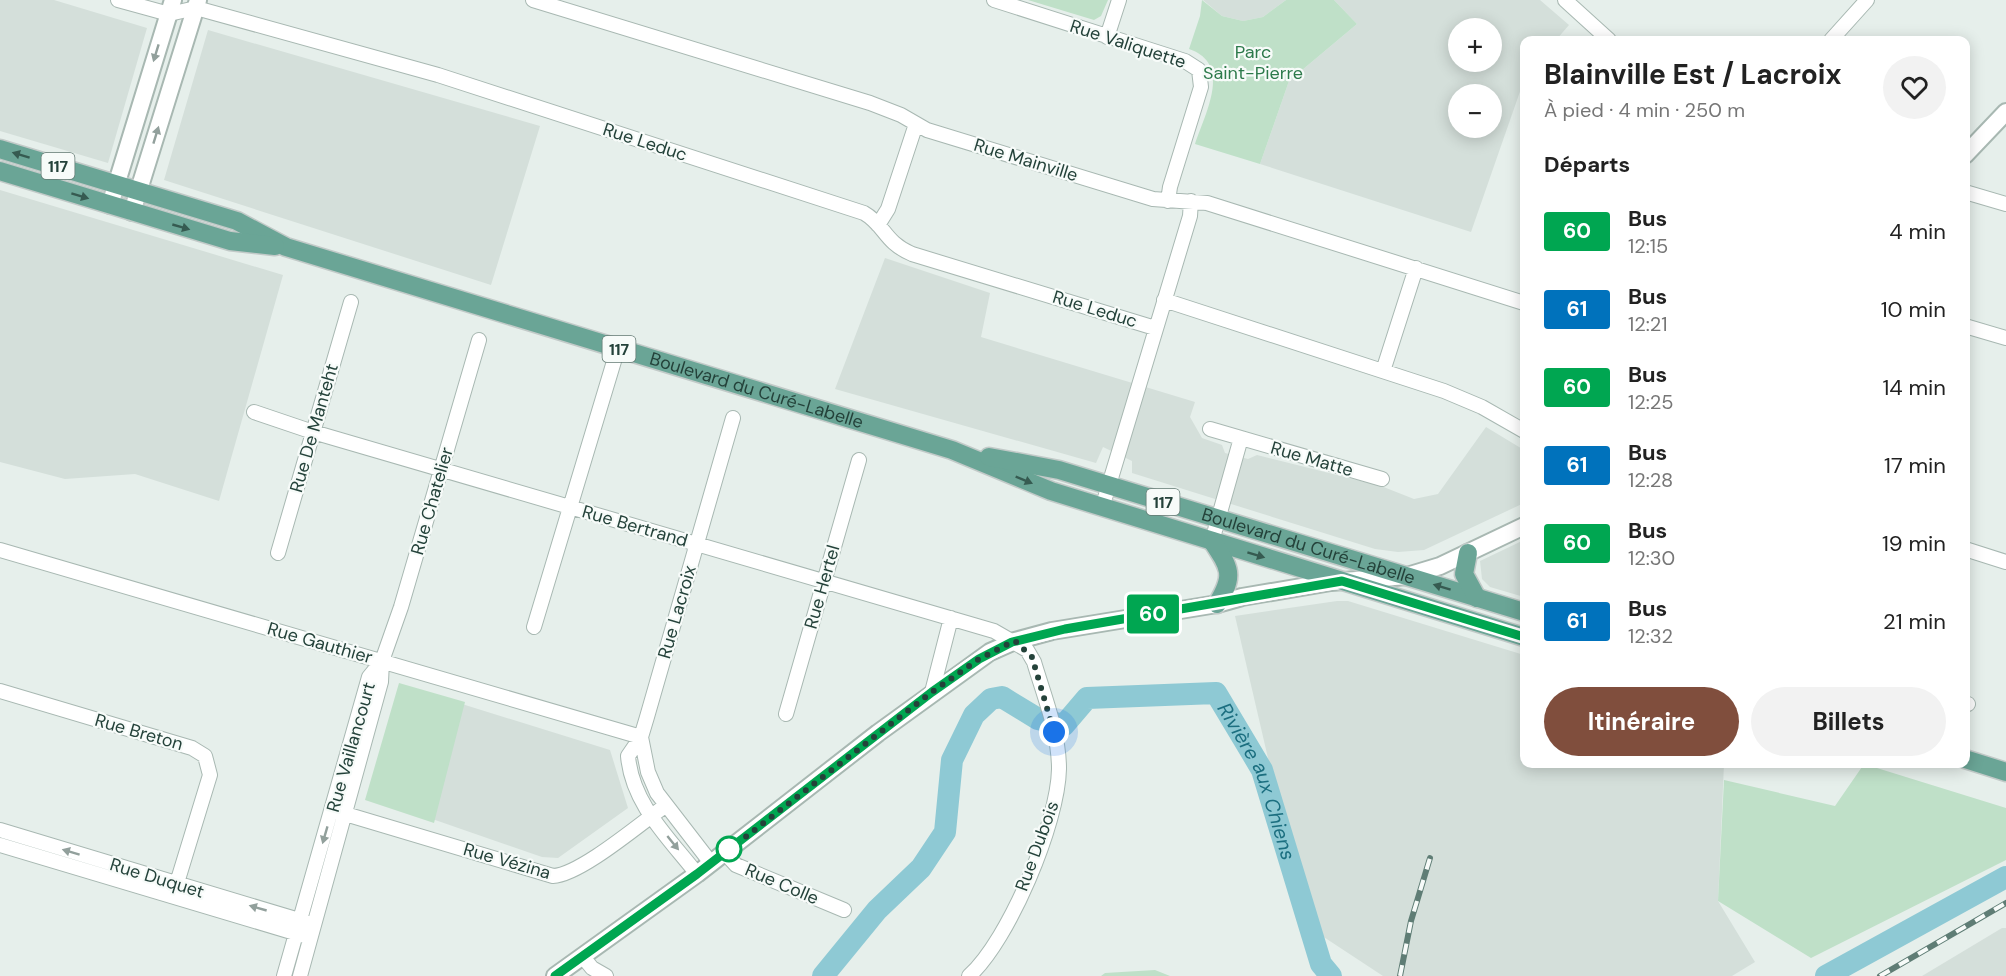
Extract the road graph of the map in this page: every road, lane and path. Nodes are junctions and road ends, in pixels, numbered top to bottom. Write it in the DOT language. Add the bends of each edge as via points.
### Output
graph roads {
  1 [pos="118,0"];
  2 [pos="533,0"];
  3 [pos="994,0"];
  4 [pos="1119,0"];
  5 [pos="1565,0"];
  6 [pos="1867,0"];
  7 [pos="197,4"];
  8 [pos="171,7"];
  9 [pos="1605,36"];
  10 [pos="1835,36"];
  11 [pos="1107,37"];
  12 [pos="2006,112"];
  13 [pos="916,124"];
  14 [pos="0,149"];
  15 [pos="1970,150"];
  16 [pos="0,171"];
  17 [pos="117,184"];
  18 [pos="139,191"];
  19 [pos="1970,193"];
  20 [pos="1168,201"];
  21 [pos="1191,201"];
  22 [pos="2006,204"];
  23 [pos="110,205"];
  24 [pos="132,212"];
  25 [pos="878,225"];
  26 [pos="286,247"];
  27 [pos="1416,268"];
  28 [pos="1164,300"];
  29 [pos="351,302"];
  30 [pos="1520,302"];
  31 [pos="1970,327"];
  32 [pos="1155,328"];
  33 [pos="2006,338"];
  34 [pos="479,340"];
  35 [pos="618,348"];
  36 [pos="1383,371"];
  37 [pos="254,412"];
  38 [pos="733,418"];
  39 [pos="1210,429"];
  40 [pos="1520,429"];
  41 [pos="313,432"];
  42 [pos="1241,438"];
  43 [pos="952,450"];
  44 [pos="859,460"];
  45 [pos="442,470"];
  46 [pos="1382,479"];
  47 [pos="1108,485"];
  48 [pos="569,506"];
  49 [pos="1102,507"];
  50 [pos="1218,518"];
  51 [pos="1520,528"];
  52 [pos="1212,541"];
  53 [pos="697,544"];
  54 [pos="0,550"];
  55 [pos="1970,551"];
  56 [pos="278,553"];
  57 [pos="1468,553"];
  58 [pos="1349,558"];
  59 [pos="2006,562"];
  60 [pos="1407,576"];
  61 [pos="824,581"];
  62 [pos="1342,581"];
  63 [pos="1477,598"];
  64 [pos="1400,599"];
  65 [pos="1217,604"];
  66 [pos="1520,611"];
  67 [pos="951,618"];
  68 [pos="534,627"];
  69 [pos="1520,636"];
  70 [pos="1015,641"];
  71 [pos="382,661"];
  72 [pos="0,691"];
  73 [pos="932,692"];
  74 [pos="786,714"];
  75 [pos="640,737"];
  76 [pos="1970,761"];
  77 [pos="2006,772"];
  78 [pos="665,806"];
  79 [pos="339,811"];
  80 [pos="651,816"];
  81 [pos="0,830"];
  82 [pos="0,845"];
  83 [pos="725,853"];
  84 [pos="711,863"];
  85 [pos="697,874"];
  86 [pos="175,890"];
  87 [pos="844,910"];
  88 [pos="306,929"];
  89 [pos="583,957"];
  90 [pos="284,976"];
  91 [pos="300,976"];
  92 [pos="555,976"];
  93 [pos="606,976"];
  94 [pos="969,976"];
  1 -- 8 [label="street, Rue Leduc"];
  2 -- 13 [label="street, Rue Mainville" via="870,103"];
  3 -- 11 [label="street, Rue Valiquette"];
  4 -- 11 [label="street"];
  5 -- 9 [label="street"];
  6 -- 10 [label="street"];
  7 -- 8 [label="street, Rue Leduc"];
  18 -- 7 [label="street, one-way"];
  7 -- 25 [label="street, Rue Leduc" via="438,75 864,213"];
  8 -- 17 [label="street, one-way"];
  11 -- 20 [label="street, Rue Valiquette" via="1185,61 1201,74 1201,87 1170,183"];
  12 -- 15 [label="street"];
  13 -- 20 [label="street, Rue Mainville"];
  13 -- 25 [label="street" via="888,209"];
  17 -- 14 [label="main road, Boulevard du Curé-Labelle / 117, one-way"];
  16 -- 23 [label="main road, Boulevard du Curé-Labelle / 117, one-way"];
  17 -- 18 [label="main road, Boulevard du Curé-Labelle / 117"];
  17 -- 23 [label="street"];
  18 -- 24 [label="street"];
  18 -- 26 [label="main road, Boulevard du Curé-Labelle / 117" via="237,221"];
  19 -- 22 [label="street"];
  20 -- 21 [label="street, Rue Mainville"];
  21 -- 27 [label="street, Rue Mainville" via="1207,202"];
  21 -- 28 [label="street"];
  23 -- 24 [label="main road, Boulevard du Curé-Labelle / 117"];
  24 -- 26 [label="main road, Boulevard du Curé-Labelle / 117, one-way" via="230,241"];
  25 -- 32 [label="street, Rue Leduc" via="893,245 912,254"];
  26 -- 35 [label="main road, Boulevard du Curé-Labelle / 117"];
  27 -- 30 [label="street, Rue Mainville"];
  27 -- 36 [label="street"];
  28 -- 32 [label="street"];
  28 -- 36 [label="street, Rue Leduc"];
  29 -- 41 [label="street, Rue De Manteht"];
  31 -- 33 [label="street"];
  32 -- 47 [label="street"];
  34 -- 45 [label="street, Rue Chatelier"];
  35 -- 43 [label="main road, Boulevard du Curé-Labelle / 117"];
  35 -- 48 [label="street"];
  36 -- 40 [label="street, Rue Leduc" via="1464,398"];
  37 -- 41 [label="street, Rue Bertrand"];
  38 -- 53 [label="street, Rue Lacroix"];
  39 -- 42 [label="street, Rue Matte"];
  41 -- 45 [label="street, Rue Bertrand"];
  41 -- 56 [label="street, Rue De Manteht"];
  42 -- 46 [label="street, Rue Matte"];
  42 -- 50 [label="street"];
  43 -- 47 [label="main road, Boulevard du Curé-Labelle / 117" via="1059,470"];
  43 -- 49 [label="main road, Boulevard du Curé-Labelle / 117, one-way" via="1051,491"];
  44 -- 61 [label="street, Rue Hertel"];
  45 -- 48 [label="street, Rue Bertrand"];
  45 -- 71 [label="street, Rue Chatelier"];
  47 -- 49 [label="street"];
  47 -- 50 [label="main road, Boulevard du Curé-Labelle / 117"];
  48 -- 53 [label="street, Rue Bertrand"];
  48 -- 68 [label="street"];
  49 -- 52 [label="main road, Boulevard du Curé-Labelle / 117"];
  50 -- 52 [label="street"];
  50 -- 58 [label="main road, Boulevard du Curé-Labelle / 117"];
  51 -- 57 [label="street"];
  52 -- 62 [label="main road, Boulevard du Curé-Labelle / 117, one-way"];
  52 -- 65 [label="main road" via="1230,573"];
  53 -- 61 [label="street, Rue Bertrand"];
  53 -- 75 [label="street, Rue Lacroix"];
  54 -- 71 [label="street, Rue Gauthier"];
  55 -- 59 [label="street"];
  57 -- 60 [label="street"];
  57 -- 63 [label="main road" via="1464,574"];
  58 -- 60 [label="main road, Boulevard du Curé-Labelle / 117"];
  58 -- 62 [label="street"];
  60 -- 62 [label="street"];
  63 -- 60 [label="main road, Boulevard du Curé-Labelle / 117, one-way"];
  60 -- 64 [label="street"];
  61 -- 67 [label="street, Rue Bertrand"];
  61 -- 74 [label="street, Rue Hertel"];
  62 -- 64 [label="main road, Boulevard du Curé-Labelle / 117"];
  62 -- 65 [label="street"];
  63 -- 66 [label="main road, Boulevard du Curé-Labelle / 117"];
  64 -- 69 [label="main road, Boulevard du Curé-Labelle / 117"];
  65 -- 70 [label="street"];
  67 -- 70 [label="street, Rue Bertrand"];
  67 -- 73 [label="street"];
  70 -- 73 [label="street" via="990,652"];
  70 -- 94 [label="street, Rue Dubois" via="1032,657 1054,732 1058,778 1046,829 1002,933"];
  71 -- 75 [label="street, Rue Gauthier"];
  71 -- 79 [label="street, Rue Vaillancourt" via="369,677"];
  72 -- 86 [label="street, Rue Breton" via="192,748 206,756 210,775"];
  73 -- 83 [label="street"];
  75 -- 78 [label="street, Rue Lacroix" via="648,772"];
  75 -- 80 [label="street, Rue Lacroix" via="628,761 638,793"];
  76 -- 77 [label="main road"];
  78 -- 80 [label="street, Rue Vézina"];
  78 -- 84 [label="street, Rue Lacroix"];
  79 -- 80 [label="street, Rue Vézina" via="553,876 582,865"];
  79 -- 88 [label="street, Rue Vaillancourt"];
  80 -- 85 [label="street, Rue Lacroix, one-way"];
  86 -- 81 [label="street, Rue Duquet, one-way"];
  82 -- 86 [label="street, Rue Duquet"];
  83 -- 84 [label="street"];
  83 -- 87 [label="street, Rue Colle" via="736,865"];
  84 -- 85 [label="street"];
  85 -- 89 [label="street"];
  86 -- 88 [label="street, Rue Duquet"];
  88 -- 90 [label="street, Rue Vaillancourt"];
  88 -- 91 [label="street, Rue Vaillancourt"];
  89 -- 92 [label="street"];
  89 -- 93 [label="street"];
}
